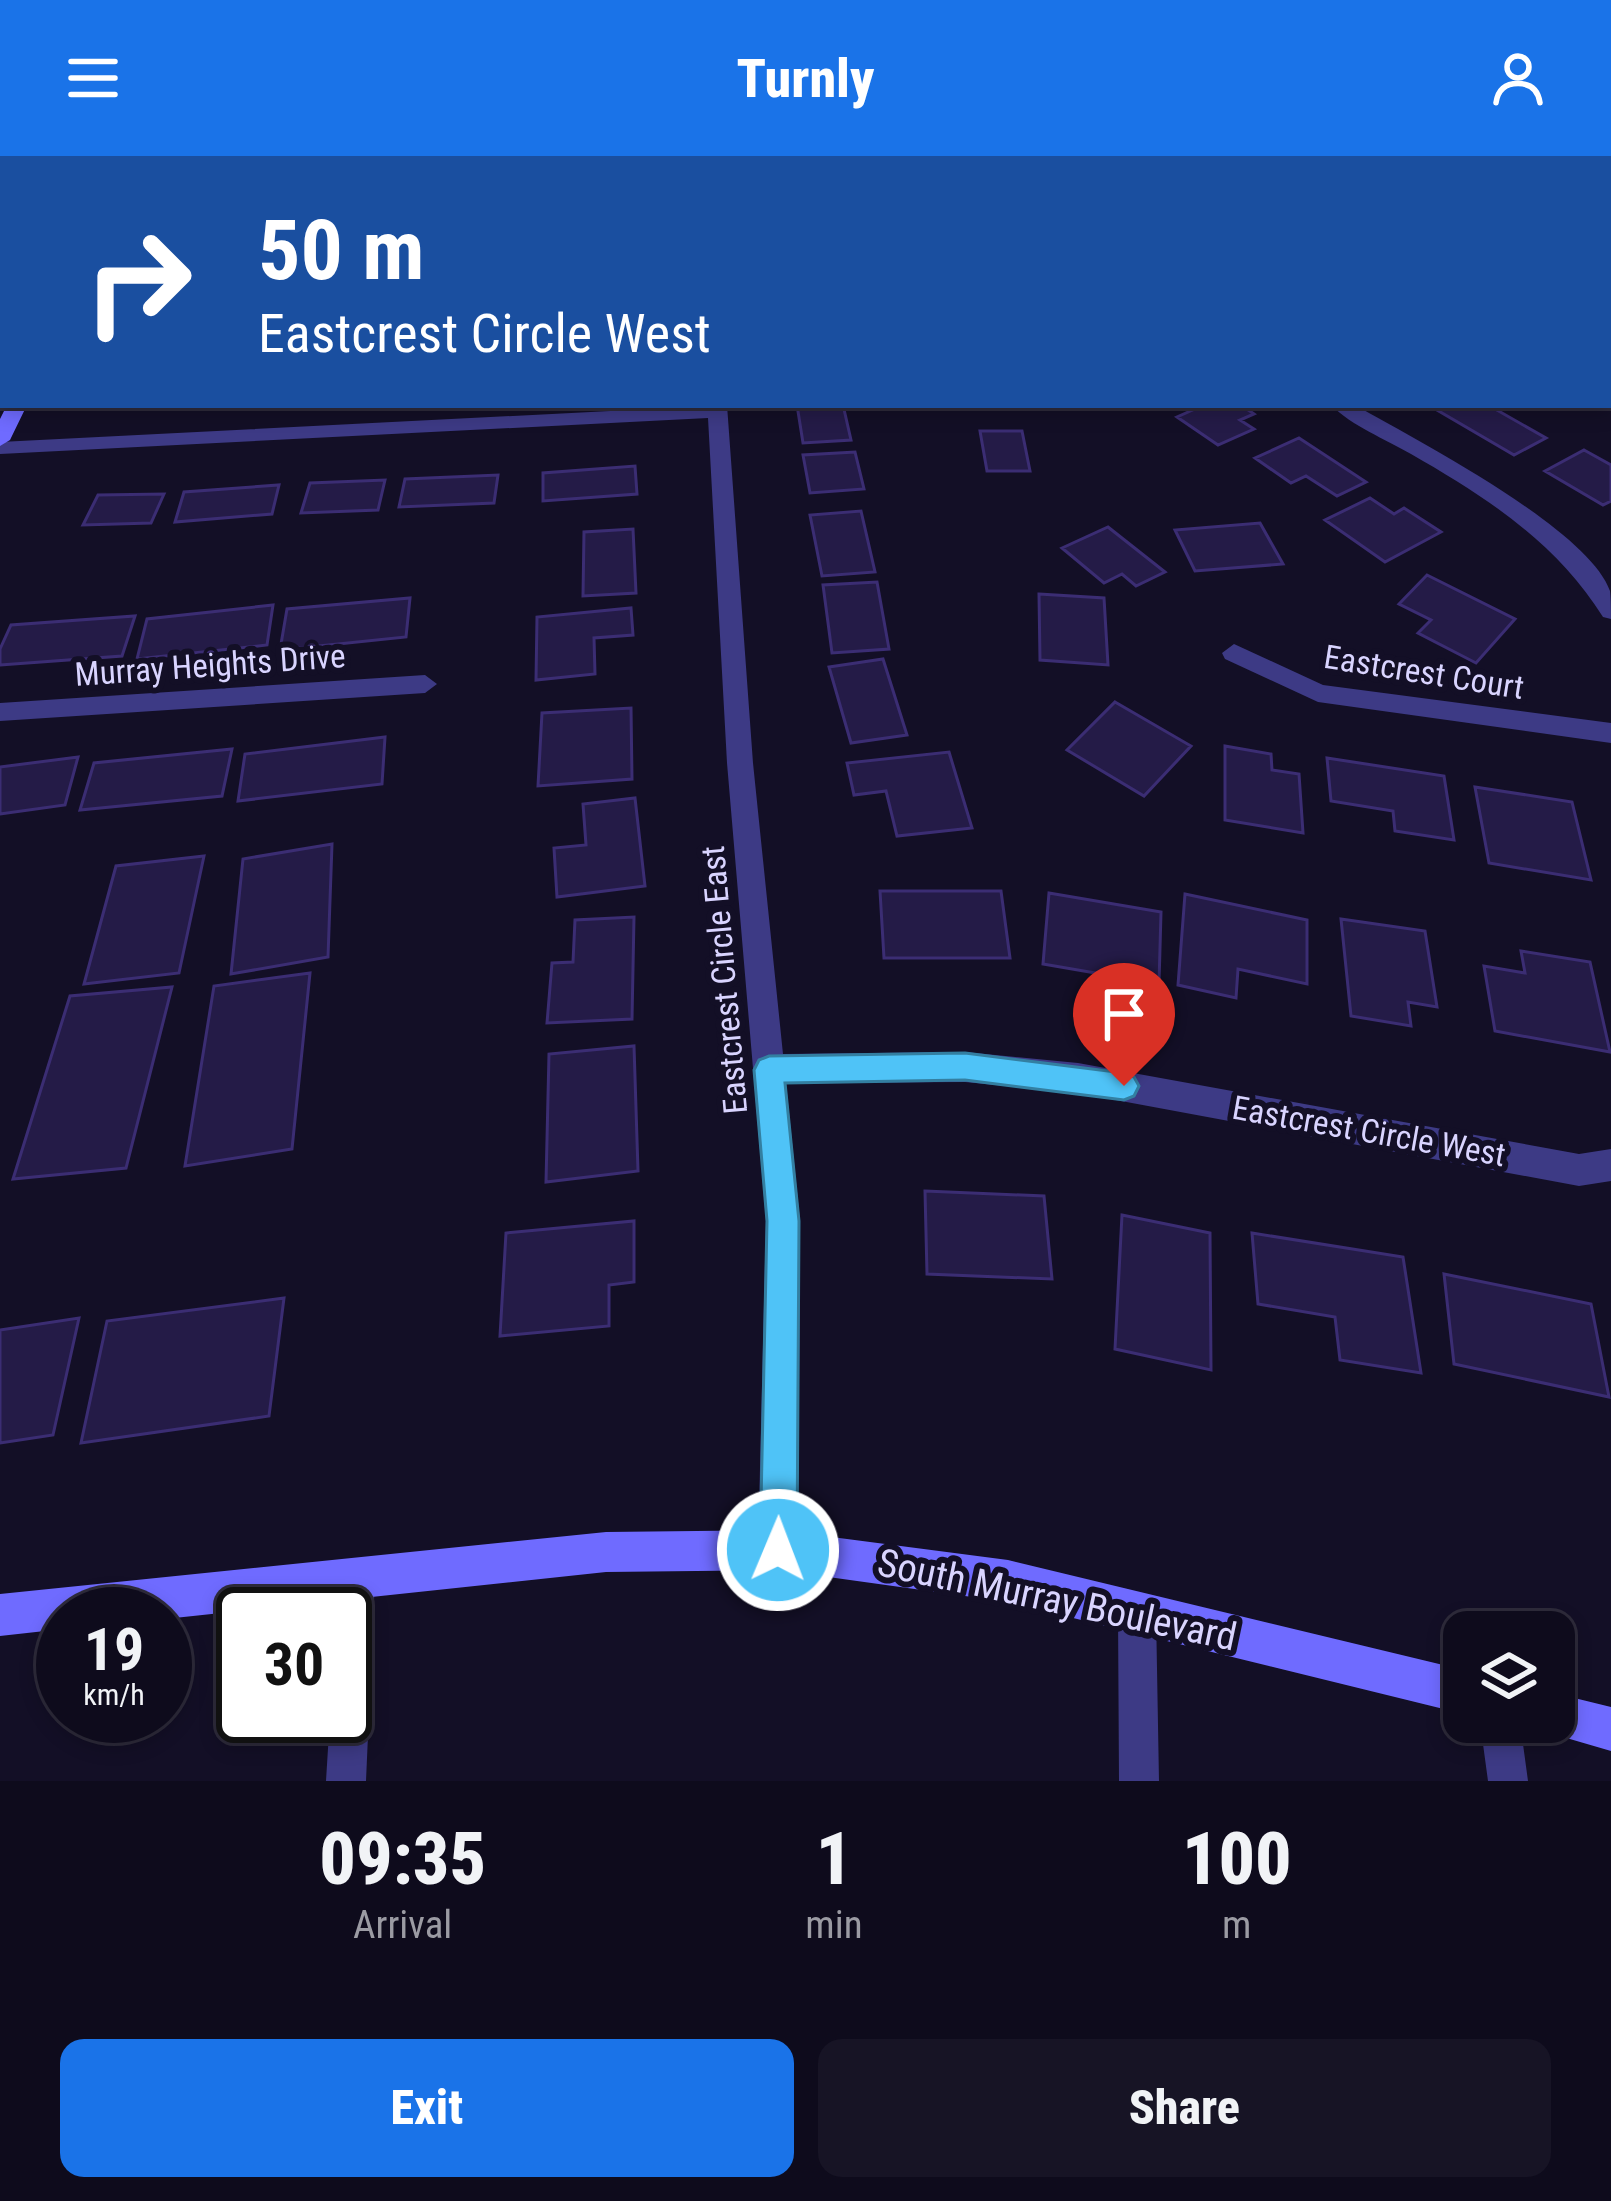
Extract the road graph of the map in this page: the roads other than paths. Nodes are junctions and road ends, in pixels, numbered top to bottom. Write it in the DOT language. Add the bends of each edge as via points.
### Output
graph roads {
  1 [pos="16,408"];
  2 [pos="717,408"];
  3 [pos="1346,408"];
  4 [pos="0,444"];
  5 [pos="1611,610"];
  6 [pos="1234,653"];
  7 [pos="425,684"];
  8 [pos="0,712"];
  9 [pos="1611,733"];
  10 [pos="769,1070"];
  11 [pos="1611,1166"];
  12 [pos="778,1550"];
  13 [pos="357,1578"];
  14 [pos="1138,1612"];
  15 [pos="0,1615"];
  16 [pos="1443,1687"];
  17 [pos="1575,1720"];
  18 [pos="1611,1729"];
  19 [pos="1503,1743"];
  20 [pos="346,1781"];
  21 [pos="1139,1781"];
  22 [pos="1508,1781"];
  1 -- 4 [label="main road"];
  2 -- 4 [label="street"];
  2 -- 10 [label="street, Eastcrest Circle East"];
  3 -- 5 [label="street" via="1534,523 1574,554"];
  6 -- 9 [label="street, Eastcrest Court" via="1318,693"];
  7 -- 8 [label="street, Murray Heights Drive"];
  10 -- 11 [label="street, Eastcrest Circle West" via="965,1066 1078,1078 1579,1170"];
  10 -- 12 [label="street, Eastcrest Circle East" via="783,1221"];
  12 -- 13 [label="main road, South Murray Boulevard" via="606,1552"];
  12 -- 14 [label="main road, South Murray Boulevard" via="1008,1581"];
  13 -- 15 [label="main road, South Murray Boulevard"];
  13 -- 20 [label="lane"];
  14 -- 16 [label="main road, South Murray Boulevard"];
  14 -- 21 [label="lane"];
  17 -- 18 [label="main road"];
  19 -- 22 [label="lane"];
}
